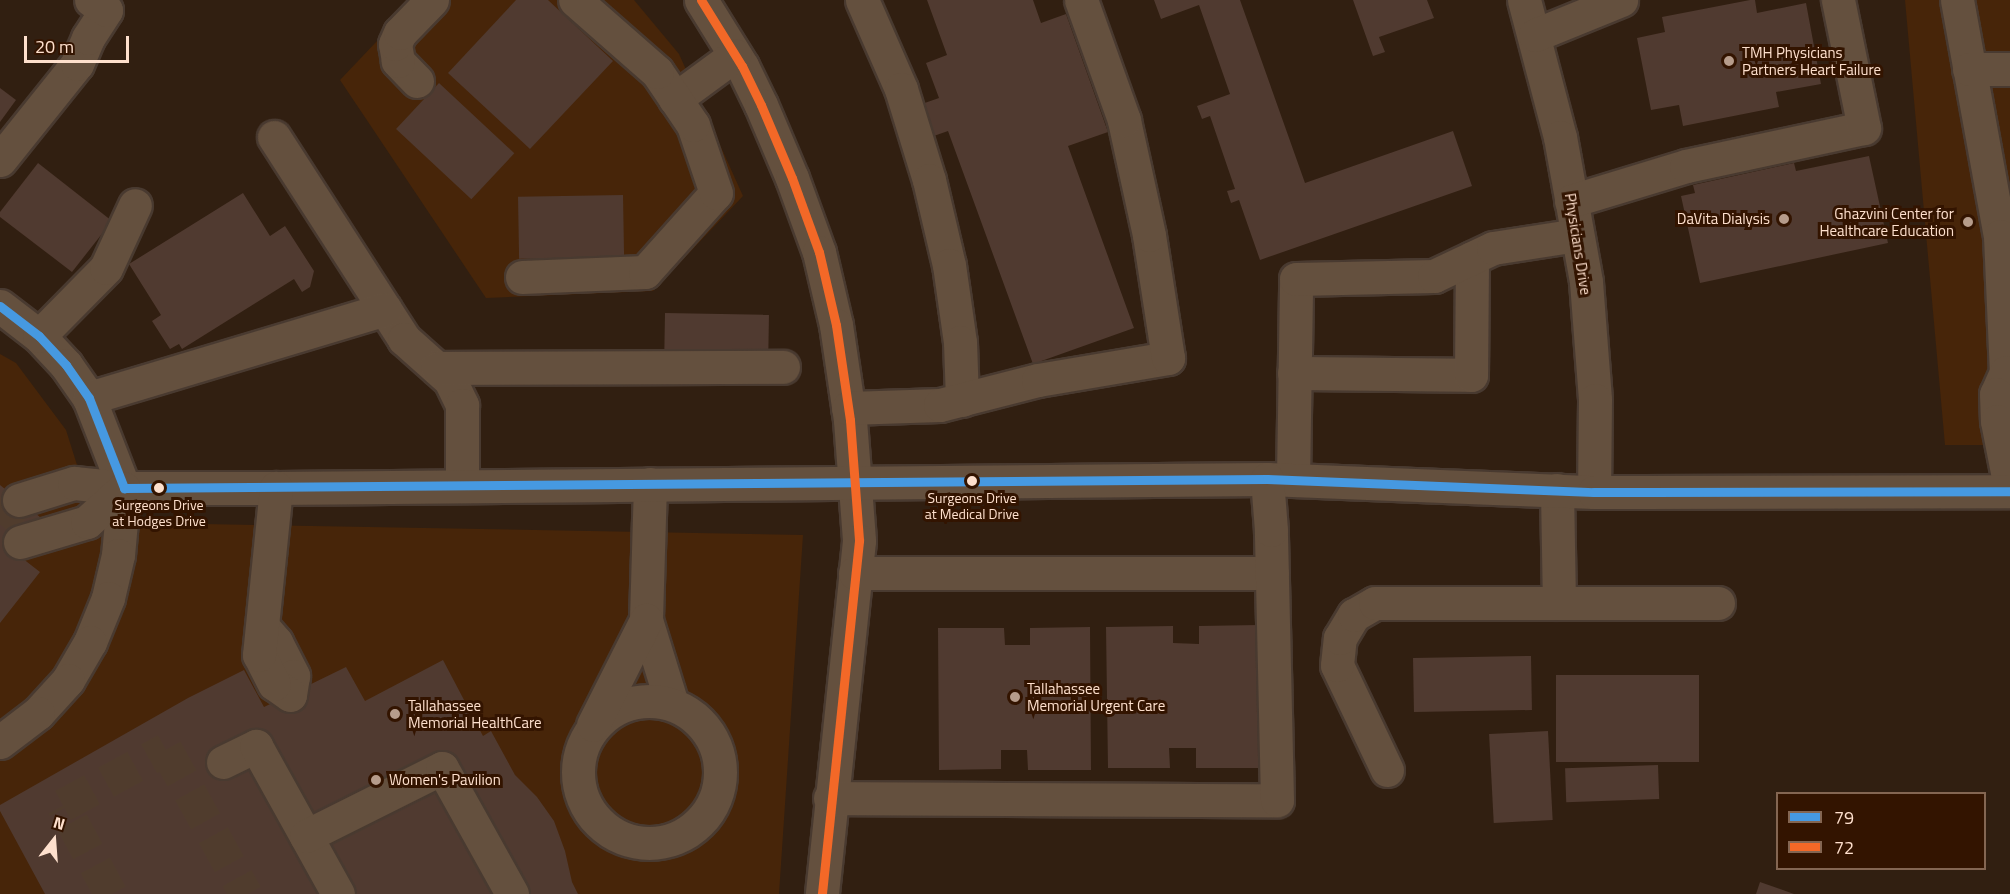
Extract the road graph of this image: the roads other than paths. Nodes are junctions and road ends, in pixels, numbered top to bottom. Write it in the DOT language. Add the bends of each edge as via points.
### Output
graph roads {
  1 [pos="91,0"];
  2 [pos="432,0"];
  3 [pos="575,0"];
  4 [pos="701,0"];
  5 [pos="862,0"];
  6 [pos="1081,0"];
  7 [pos="1524,0"];
  8 [pos="1621,0"];
  9 [pos="1838,0"];
  10 [pos="1956,0"];
  11 [pos="1534,35"];
  12 [pos="735,55"];
  13 [pos="1970,69"];
  14 [pos="2010,69"];
  15 [pos="417,81"];
  16 [pos="675,99"];
  17 [pos="274,137"];
  18 [pos="0,160"];
  19 [pos="1999,166"];
  20 [pos="1571,201"];
  21 [pos="135,205"];
  22 [pos="1578,235"];
  23 [pos="1472,258"];
  24 [pos="2006,260"];
  25 [pos="522,277"];
  26 [pos="0,306"];
  27 [pos="385,309"];
  28 [pos="39,336"];
  29 [pos="783,367"];
  30 [pos="436,368"];
  31 [pos="1294,373"];
  32 [pos="2008,375"];
  33 [pos="89,398"];
  34 [pos="962,400"];
  35 [pos="848,408"];
  36 [pos="1280,480"];
  37 [pos="854,482"];
  38 [pos="650,484"];
  39 [pos="462,486"];
  40 [pos="124,488"];
  41 [pos="276,488"];
  42 [pos="2010,489"];
  43 [pos="1557,490"];
  44 [pos="1594,492"];
  45 [pos="19,500"];
  46 [pos="20,542"];
  47 [pos="855,573"];
  48 [pos="1272,573"];
  49 [pos="1559,603"];
  50 [pos="1718,603"];
  51 [pos="646,620"];
  52 [pos="262,627"];
  53 [pos="672,704"];
  54 [pos="590,730"];
  55 [pos="0,742"];
  56 [pos="223,762"];
  57 [pos="1387,770"];
  58 [pos="830,798"];
  59 [pos="306,836"];
  60 [pos="338,894"];
  61 [pos="512,894"];
  62 [pos="822,894"];
  1 -- 18 [label="street" via="106,10 77,64"];
  2 -- 15 [label="street" via="400,33 395,45 398,60"];
  3 -- 16 [label="street" via="657,72"];
  4 -- 12 [label="street"];
  5 -- 34 [label="street" via="901,89 929,180 949,265 960,342"];
  6 -- 34 [label="street" via="1124,120 1149,235 1168,358 1038,380"];
  7 -- 11 [label="street, Physicians Drive"];
  8 -- 11 [label="street"];
  9 -- 20 [label="street" via="1864,128 1686,166"];
  10 -- 13 [label="street"];
  11 -- 20 [label="street, Physicians Drive" via="1560,137"];
  12 -- 16 [label="street"];
  12 -- 35 [label="street" via="770,126 819,252 836,325"];
  13 -- 14 [label="street"];
  13 -- 19 [label="street"];
  16 -- 25 [label="street" via="693,125 716,193 645,272"];
  17 -- 27 [label="street"];
  19 -- 24 [label="street" via="2000,236"];
  20 -- 22 [label="street, Physicians Drive"];
  21 -- 28 [label="street" via="105,268"];
  22 -- 23 [label="street" via="1492,248"];
  22 -- 44 [label="street, Physicians Drive" via="1586,282 1595,400"];
  23 -- 31 [label="street" via="1434,276 1296,279"];
  23 -- 31 [label="street" via="1471,375"];
  24 -- 32 [label="street"];
  26 -- 28 [label="street"];
  27 -- 30 [label="street" via="404,339"];
  27 -- 33 [label="street"];
  28 -- 33 [label="street"];
  29 -- 30 [label="street"];
  30 -- 39 [label="street" via="450,380 462,405"];
  31 -- 36 [label="street"];
  32 -- 42 [label="street" via="1996,394 1996,403"];
  33 -- 40 [label="street"];
  34 -- 35 [label="street" via="940,405"];
  35 -- 37 [label="street"];
  36 -- 37 [label="street"];
  36 -- 43 [label="street"];
  36 -- 48 [label="street"];
  37 -- 38 [label="street"];
  37 -- 47 [label="street" via="859,541"];
  38 -- 39 [label="street"];
  38 -- 51 [label="street"];
  39 -- 41 [label="street"];
  40 -- 41 [label="street"];
  40 -- 45 [label="street" via="74,483"];
  40 -- 46 [label="street" via="87,522"];
  40 -- 55 [label="street" via="118,555 108,598 90,642 68,680 38,713"];
  41 -- 52 [label="street"];
  42 -- 44 [label="street"];
  43 -- 44 [label="street"];
  43 -- 49 [label="street"];
  47 -- 48 [label="street"];
  47 -- 58 [label="street"];
  48 -- 58 [label="street" via="1277,800"];
  49 -- 50 [label="street"];
  49 -- 57 [label="street" via="1375,603 1354,615 1340,638 1337,665"];
  51 -- 53 [label="street"];
  51 -- 54 [label="street"];
  53 -- 54 [label="street" via="649,700 627,704 606,714"];
  53 -- 54 [label="street" via="692,715 708,731 721,774 716,798 703,820 684,835 661,843 636,843 613,834 593,818 581,797 576,772"];
  56 -- 59 [label="street" via="256,746"];
  58 -- 62 [label="street"];
  59 -- 60 [label="street"];
  59 -- 61 [label="street" via="442,768"];
}
